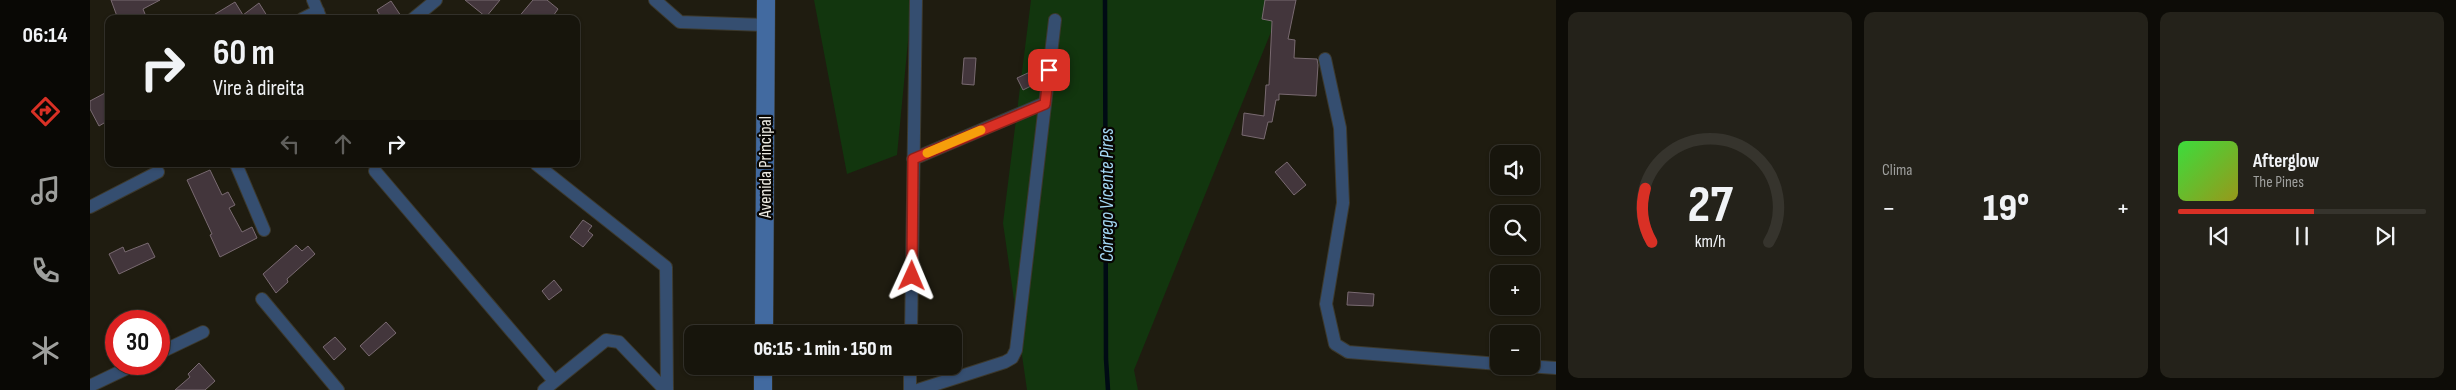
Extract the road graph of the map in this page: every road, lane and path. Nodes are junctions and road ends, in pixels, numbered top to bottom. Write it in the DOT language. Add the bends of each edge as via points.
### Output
graph roads {
  1 [pos="436,0"];
  2 [pos="655,0"];
  3 [pos="766,0"];
  4 [pos="916,0"];
  5 [pos="418,15"];
  6 [pos="1055,20"];
  7 [pos="766,25"];
  8 [pos="1325,59"];
  9 [pos="1045,104"];
  10 [pos="913,159"];
  11 [pos="237,167"];
  12 [pos="540,167"];
  13 [pos="375,171"];
  14 [pos="158,172"];
  15 [pos="90,207"];
  16 [pos="264,230"];
  17 [pos="262,298"];
  18 [pos="764,325"];
  19 [pos="911,325"];
  20 [pos="203,332"];
  21 [pos="170,348"];
  22 [pos="1490,363"];
  23 [pos="1540,367"];
  24 [pos="1556,368"];
  25 [pos="113,375"];
  26 [pos="763,375"];
  27 [pos="910,375"];
  28 [pos="554,382"];
  29 [pos="90,386"];
  30 [pos="338,390"];
  31 [pos="544,390"];
  32 [pos="666,390"];
  33 [pos="763,390"];
  34 [pos="910,390"];
  35 [pos="918,390"];
  1 -- 5 [label="street"];
  2 -- 7 [label="street" via="680,22"];
  3 -- 7 [label="street, Avenida Principal"];
  4 -- 10 [label="street"];
  6 -- 9 [label="street"];
  7 -- 18 [label="street, Avenida Principal"];
  8 -- 22 [label="street" via="1340,128 1343,203 1326,304 1336,344 1348,352"];
  9 -- 10 [label="street"];
  9 -- 35 [label="street" via="1016,350 1005,362"];
  10 -- 19 [label="street"];
  11 -- 16 [label="street"];
  12 -- 32 [label="street" via="666,267"];
  13 -- 28 [label="street"];
  14 -- 15 [label="street"];
  17 -- 30 [label="street"];
  20 -- 21 [label="street"];
  23 -- 24 [label="street"];
  25 -- 29 [label="street"];
  26 -- 33 [label="street"];
  27 -- 34 [label="street"];
  28 -- 31 [label="street"];
  28 -- 32 [label="street" via="606,340 619,342"];
}
